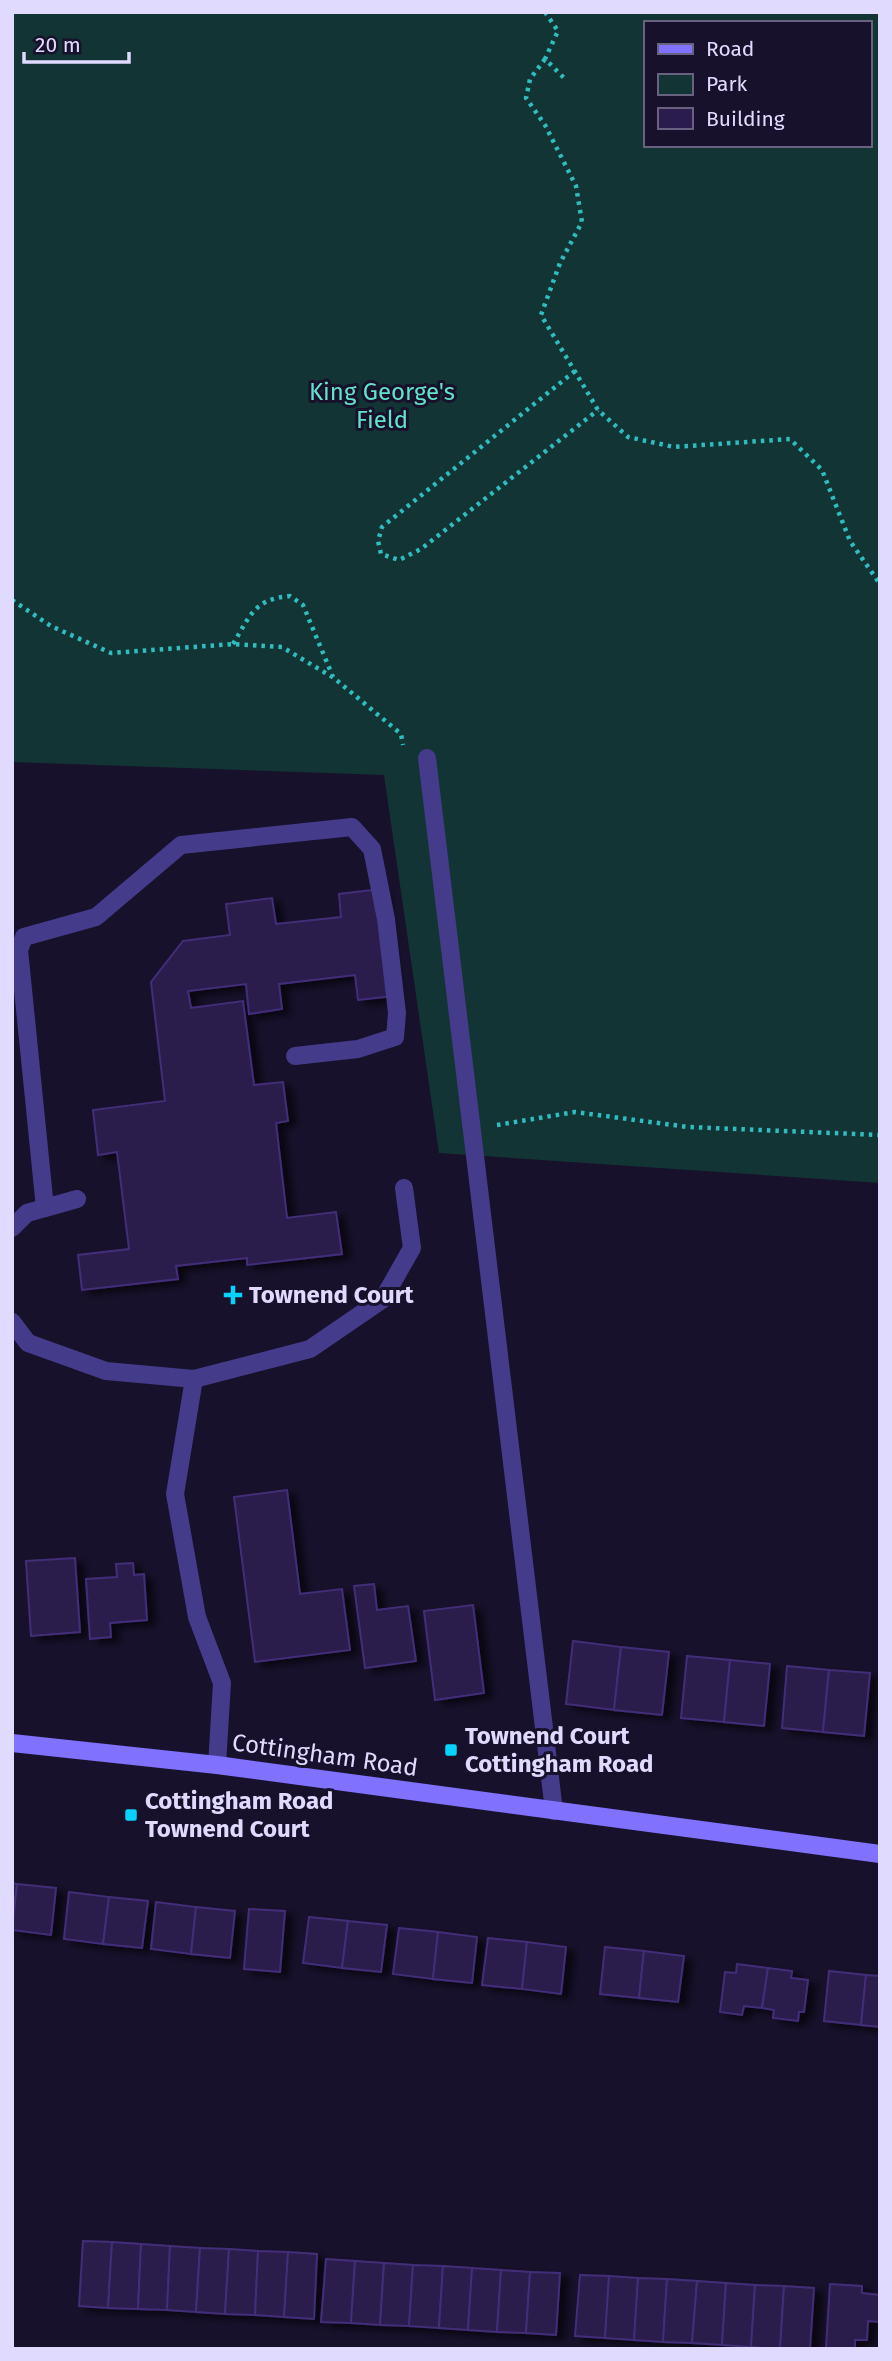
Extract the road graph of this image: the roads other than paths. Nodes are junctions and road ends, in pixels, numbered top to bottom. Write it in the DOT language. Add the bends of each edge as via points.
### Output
graph roads {
  1 [pos="427,758"];
  2 [pos="295,1056"];
  3 [pos="404,1188"];
  4 [pos="77,1199"];
  5 [pos="45,1208"];
  6 [pos="12,1228"];
  7 [pos="12,1322"];
  8 [pos="194,1379"];
  9 [pos="12,1743"];
  10 [pos="217,1766"];
  11 [pos="554,1811"];
  12 [pos="880,1854"];
  1 -- 11 [label="lane"];
  2 -- 5 [label="lane" via="358,1049 395,1037 397,1013 386,919 372,849 352,827 181,845 96,917 24,937 19,950"];
  3 -- 8 [label="lane" via="412,1248 383,1299 310,1349"];
  4 -- 5 [label="lane"];
  5 -- 6 [label="lane" via="27,1213"];
  7 -- 8 [label="lane" via="28,1343 106,1371"];
  8 -- 10 [label="lane" via="175,1494 197,1617 222,1683"];
  9 -- 10 [label="main road, Cottingham Road"];
  10 -- 11 [label="main road, Cottingham Road"];
  11 -- 12 [label="main road, Cottingham Road"];
}
